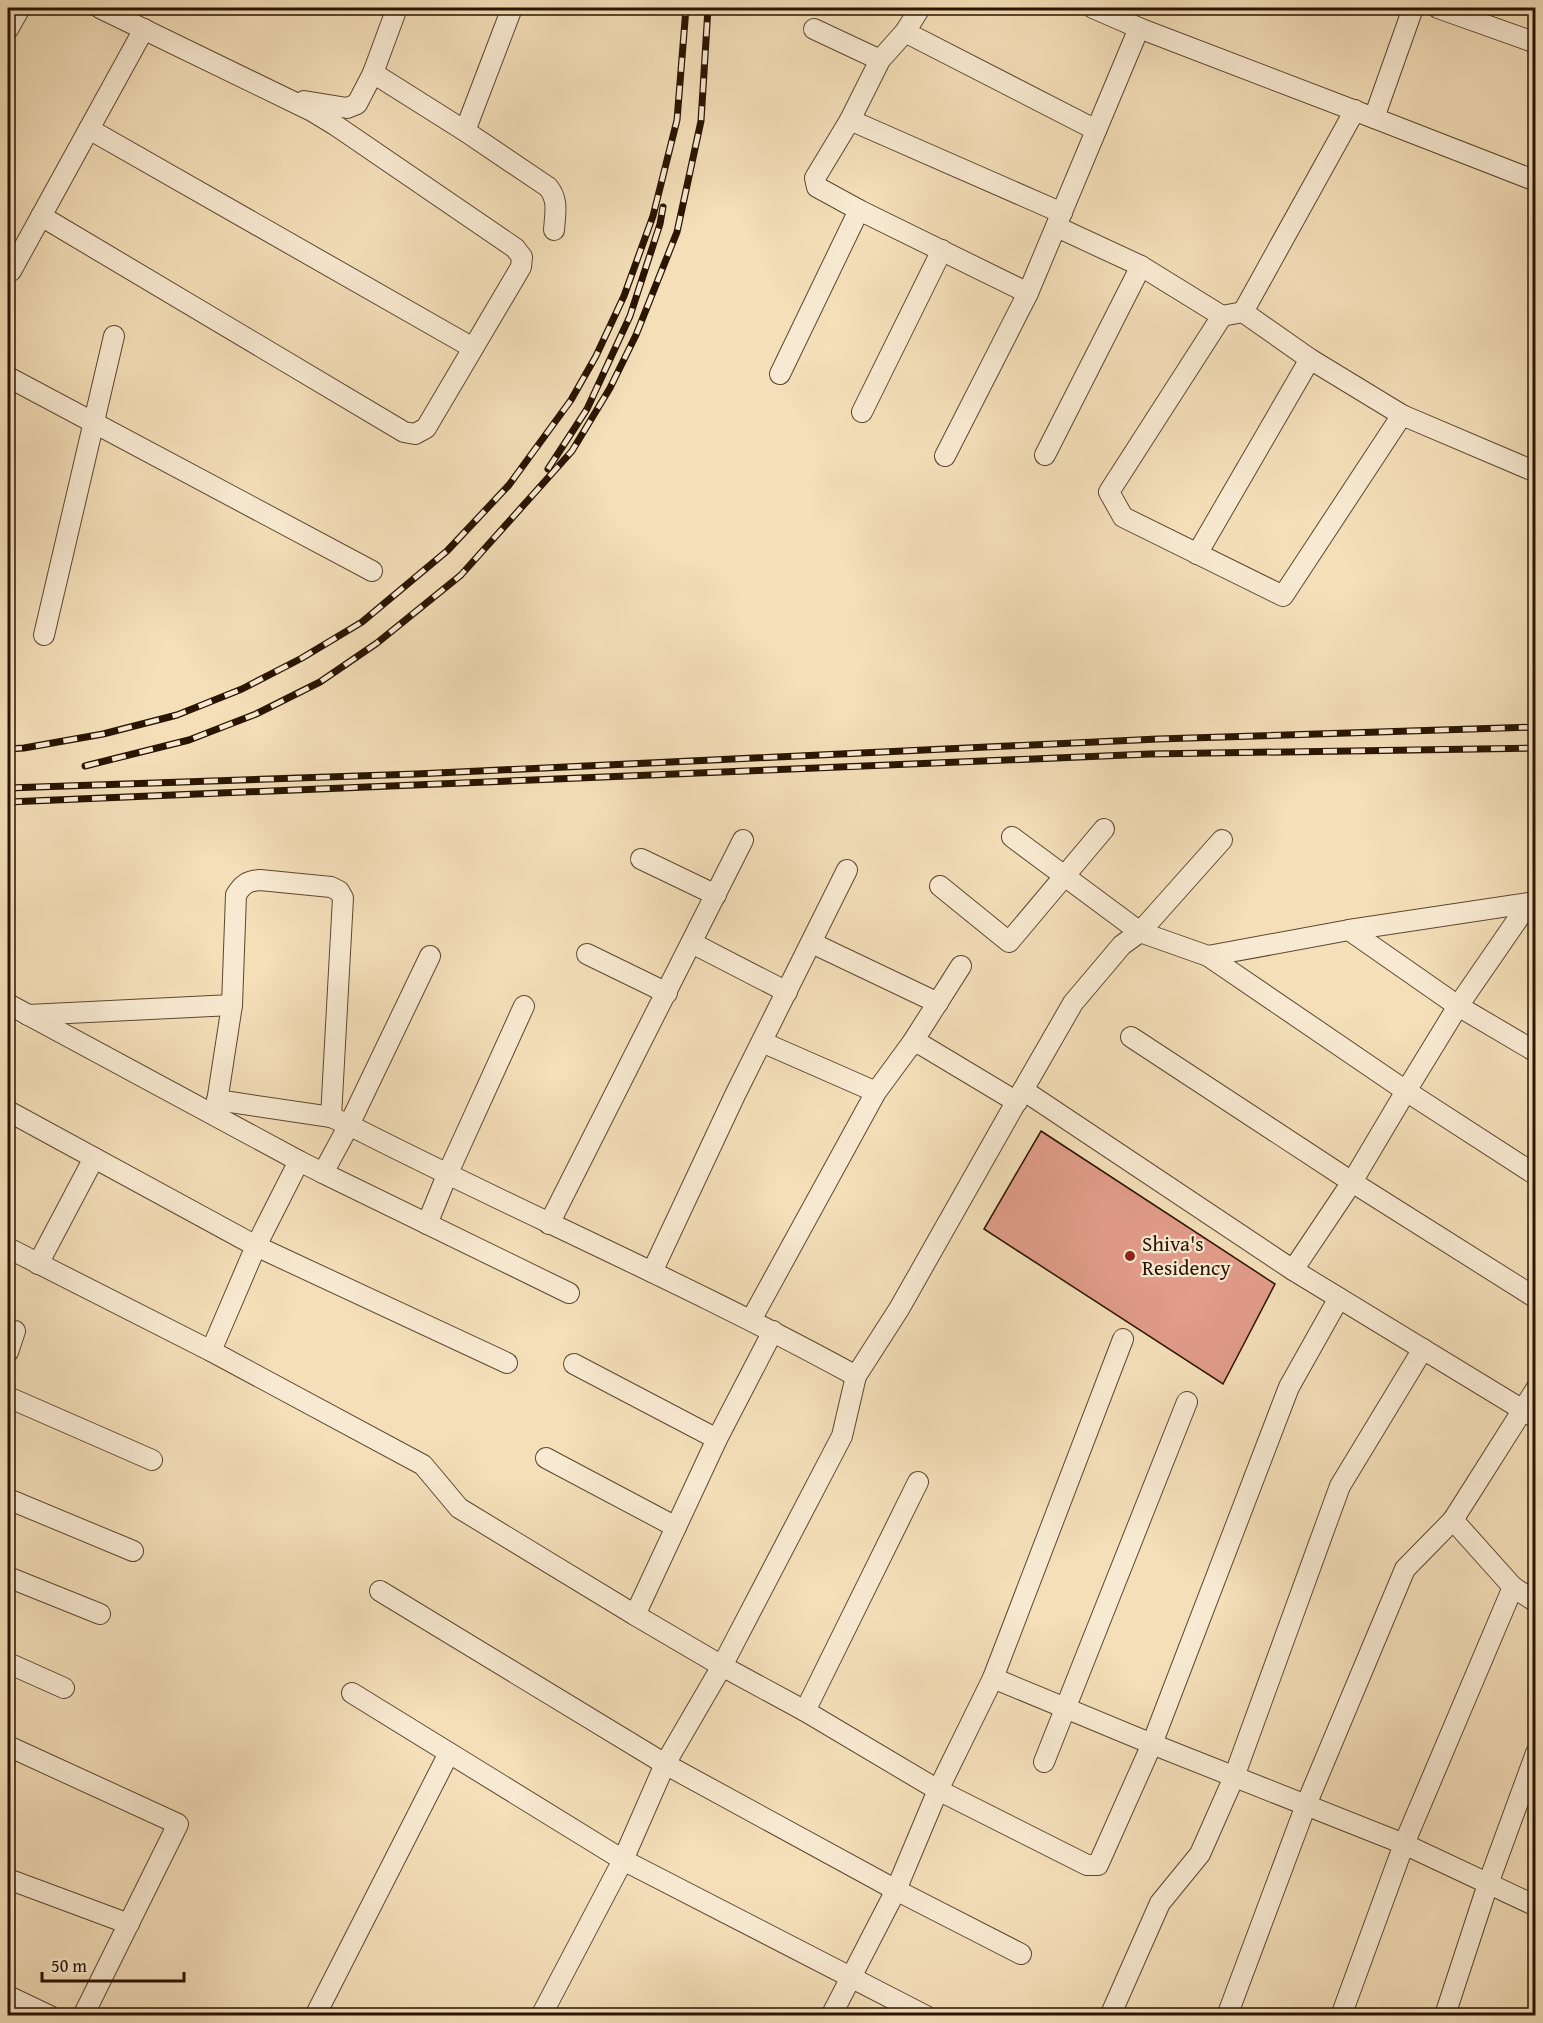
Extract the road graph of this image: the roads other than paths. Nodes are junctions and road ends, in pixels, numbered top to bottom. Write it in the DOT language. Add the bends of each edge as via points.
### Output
graph roads {
  1 [pos="20,8"];
  2 [pos="100,8"];
  3 [pos="397,8"];
  4 [pos="512,8"];
  5 [pos="920,8"];
  6 [pos="1093,8"];
  7 [pos="1413,8"];
  8 [pos="1438,8"];
  9 [pos="1139,28"];
  10 [pos="8,29"];
  11 [pos="144,29"];
  12 [pos="814,29"];
  13 [pos="905,32"];
  14 [pos="1536,43"];
  15 [pos="880,60"];
  16 [pos="373,73"];
  17 [pos="286,98"];
  18 [pos="1354,110"];
  19 [pos="1374,118"];
  20 [pos="850,120"];
  21 [pos="89,129"];
  22 [pos="1096,130"];
  23 [pos="465,131"];
  24 [pos="1536,181"];
  25 [pos="859,210"];
  26 [pos="41,216"];
  27 [pos="1059,220"];
  28 [pos="554,230"];
  29 [pos="942,250"];
  30 [pos="1141,266"];
  31 [pos="11,271"];
  32 [pos="1028,293"];
  33 [pos="1242,312"];
  34 [pos="1222,316"];
  35 [pos="114,336"];
  36 [pos="473,348"];
  37 [pos="1310,359"];
  38 [pos="780,374"];
  39 [pos="8,377"];
  40 [pos="862,412"];
  41 [pos="1402,415"];
  42 [pos="94,423"];
  43 [pos="1045,455"];
  44 [pos="945,456"];
  45 [pos="1536,472"];
  46 [pos="1197,554"];
  47 [pos="372,571"];
  48 [pos="44,635"];
  49 [pos="1104,830"];
  50 [pos="1012,837"];
  51 [pos="743,840"];
  52 [pos="1222,840"];
  53 [pos="641,859"];
  54 [pos="847,870"];
  55 [pos="1065,876"];
  56 [pos="940,886"];
  57 [pos="716,895"];
  58 [pos="1533,904"];
  59 [pos="1349,930"];
  60 [pos="1140,932"];
  61 [pos="812,943"];
  62 [pos="692,944"];
  63 [pos="587,954"];
  64 [pos="430,956"];
  65 [pos="1208,956"];
  66 [pos="961,966"];
  67 [pos="787,992"];
  68 [pos="667,993"];
  69 [pos="938,1003"];
  70 [pos="8,1004"];
  71 [pos="232,1005"];
  72 [pos="524,1006"];
  73 [pos="1458,1006"];
  74 [pos="28,1015"];
  75 [pos="1131,1037"];
  76 [pos="762,1042"];
  77 [pos="912,1043"];
  78 [pos="1536,1052"];
  79 [pos="1406,1091"];
  80 [pos="876,1092"];
  81 [pos="1020,1096"];
  82 [pos="216,1108"];
  83 [pos="8,1111"];
  84 [pos="340,1121"];
  85 [pos="94,1158"];
  86 [pos="299,1161"];
  87 [pos="323,1173"];
  88 [pos="447,1175"];
  89 [pos="1536,1175"];
  90 [pos="1352,1182"];
  91 [pos="427,1224"];
  92 [pos="549,1224"];
  93 [pos="256,1246"];
  94 [pos="8,1248"];
  95 [pos="38,1264"];
  96 [pos="1293,1270"];
  97 [pos="652,1272"];
  98 [pos="569,1293"];
  99 [pos="1338,1298"];
  100 [pos="1536,1298"];
  101 [pos="751,1320"];
  102 [pos="773,1330"];
  103 [pos="15,1331"];
  104 [pos="1123,1339"];
  105 [pos="1423,1349"];
  106 [pos="212,1351"];
  107 [pos="8,1352"];
  108 [pos="507,1363"];
  109 [pos="574,1364"];
  110 [pos="856,1376"];
  111 [pos="1536,1389"];
  112 [pos="8,1397"];
  113 [pos="1187,1402"];
  114 [pos="1529,1414"];
  115 [pos="717,1439"];
  116 [pos="546,1458"];
  117 [pos="152,1460"];
  118 [pos="918,1482"];
  119 [pos="8,1499"];
  120 [pos="1453,1520"];
  121 [pos="676,1527"];
  122 [pos="133,1551"];
  123 [pos="8,1577"];
  124 [pos="1513,1587"];
  125 [pos="380,1591"];
  126 [pos="1536,1602"];
  127 [pos="100,1614"];
  128 [pos="635,1615"];
  129 [pos="8,1663"];
  130 [pos="722,1666"];
  131 [pos="993,1678"];
  132 [pos="64,1688"];
  133 [pos="352,1693"];
  134 [pos="1065,1708"];
  135 [pos="805,1711"];
  136 [pos="1152,1744"];
  137 [pos="8,1746"];
  138 [pos="449,1753"];
  139 [pos="1536,1753"];
  140 [pos="1044,1762"];
  141 [pos="665,1764"];
  142 [pos="1234,1777"];
  143 [pos="938,1790"];
  144 [pos="1306,1805"];
  145 [pos="1404,1844"];
  146 [pos="623,1860"];
  147 [pos="8,1879"];
  148 [pos="1488,1884"];
  149 [pos="896,1890"];
  150 [pos="1536,1906"];
  151 [pos="129,1924"];
  152 [pos="1021,1954"];
  153 [pos="850,1978"];
  154 [pos="8,1996"];
  155 [pos="1446,2012"];
  156 [pos="50,2016"];
  157 [pos="83,2016"];
  158 [pos="315,2016"];
  159 [pos="541,2016"];
  160 [pos="831,2016"];
  161 [pos="926,2016"];
  162 [pos="1110,2016"];
  163 [pos="1227,2016"];
  164 [pos="1341,2016"];
  1 -- 10 [label="street"];
  2 -- 11 [label="street"];
  3 -- 16 [label="street"];
  4 -- 23 [label="street"];
  5 -- 13 [label="street"];
  6 -- 9 [label="street"];
  7 -- 19 [label="street"];
  8 -- 14 [label="street"];
  9 -- 18 [label="street"];
  9 -- 22 [label="street"];
  11 -- 17 [label="street"];
  11 -- 21 [label="street"];
  12 -- 15 [label="street"];
  13 -- 15 [label="street"];
  13 -- 22 [label="street"];
  15 -- 20 [label="street"];
  16 -- 17 [label="street" via="353,107"];
  16 -- 23 [label="street"];
  17 -- 36 [label="street" via="335,125 515,248 522,257 521,267"];
  18 -- 19 [label="street"];
  18 -- 33 [label="street"];
  19 -- 24 [label="street"];
  20 -- 25 [label="street" via="815,178 817,187"];
  20 -- 27 [label="street"];
  21 -- 26 [label="street"];
  21 -- 36 [label="street"];
  22 -- 27 [label="street"];
  23 -- 28 [label="street" via="548,187 556,201"];
  25 -- 29 [label="street"];
  25 -- 38 [label="street"];
  26 -- 31 [label="street"];
  26 -- 36 [label="street" via="404,432 415,434 426,428"];
  27 -- 30 [label="street"];
  27 -- 32 [label="street"];
  29 -- 32 [label="street"];
  29 -- 40 [label="street"];
  30 -- 34 [label="street"];
  30 -- 43 [label="street"];
  32 -- 44 [label="street"];
  33 -- 34 [label="street"];
  33 -- 37 [label="street"];
  34 -- 46 [label="street" via="1109,492 1123,517"];
  35 -- 42 [label="street"];
  37 -- 41 [label="street"];
  37 -- 46 [label="street"];
  39 -- 42 [label="street"];
  41 -- 45 [label="street"];
  41 -- 46 [label="street" via="1283,596"];
  42 -- 47 [label="street"];
  42 -- 48 [label="street"];
  49 -- 55 [label="street"];
  50 -- 55 [label="street"];
  51 -- 57 [label="street"];
  52 -- 60 [label="street"];
  53 -- 57 [label="street"];
  54 -- 61 [label="street"];
  55 -- 56 [label="street" via="1009,942"];
  55 -- 60 [label="street"];
  57 -- 62 [label="street"];
  58 -- 59 [label="street"];
  58 -- 73 [label="street"];
  59 -- 65 [label="street"];
  59 -- 73 [label="street"];
  60 -- 65 [label="street"];
  60 -- 81 [label="street" via="1122,945 1073,1003"];
  61 -- 67 [label="street"];
  61 -- 69 [label="street"];
  62 -- 67 [label="street"];
  62 -- 68 [label="street"];
  63 -- 68 [label="street"];
  64 -- 84 [label="street"];
  65 -- 79 [label="street"];
  66 -- 69 [label="street"];
  67 -- 76 [label="street"];
  68 -- 92 [label="street"];
  69 -- 77 [label="street"];
  70 -- 74 [label="street"];
  71 -- 74 [label="street"];
  71 -- 82 [label="street"];
  71 -- 84 [label="street" via="236,896 241,886 250,880 260,880 339,891 343,898"];
  72 -- 88 [label="street"];
  73 -- 78 [label="street"];
  73 -- 79 [label="street"];
  74 -- 82 [label="street"];
  75 -- 90 [label="street"];
  76 -- 80 [label="street"];
  76 -- 97 [label="street"];
  77 -- 80 [label="street"];
  77 -- 81 [label="street"];
  79 -- 89 [label="street"];
  79 -- 90 [label="street"];
  80 -- 101 [label="street"];
  81 -- 96 [label="street"];
  81 -- 110 [label="street" via="899,1309"];
  82 -- 84 [label="street"];
  82 -- 86 [label="street"];
  83 -- 85 [label="street"];
  84 -- 87 [label="street"];
  84 -- 88 [label="street"];
  85 -- 93 [label="street"];
  85 -- 95 [label="street"];
  86 -- 87 [label="street"];
  86 -- 93 [label="street"];
  87 -- 91 [label="street"];
  88 -- 91 [label="street"];
  88 -- 92 [label="street"];
  90 -- 96 [label="street"];
  90 -- 100 [label="street"];
  91 -- 98 [label="street"];
  92 -- 97 [label="street"];
  93 -- 106 [label="street"];
  93 -- 108 [label="street"];
  94 -- 95 [label="street"];
  95 -- 106 [label="street"];
  96 -- 99 [label="street"];
  97 -- 101 [label="street"];
  99 -- 105 [label="street"];
  99 -- 136 [label="street" via="1289,1387"];
  101 -- 102 [label="street"];
  102 -- 110 [label="street"];
  102 -- 115 [label="street"];
  103 -- 107 [label="street"];
  104 -- 131 [label="street"];
  105 -- 114 [label="street"];
  105 -- 142 [label="street" via="1340,1486"];
  106 -- 128 [label="street" via="423,1465 459,1508"];
  109 -- 115 [label="street"];
  110 -- 130 [label="street" via="842,1436"];
  111 -- 114 [label="street"];
  112 -- 117 [label="street"];
  113 -- 134 [label="street"];
  114 -- 120 [label="street"];
  115 -- 121 [label="street"];
  116 -- 121 [label="street"];
  118 -- 135 [label="street"];
  119 -- 122 [label="street"];
  120 -- 124 [label="street"];
  120 -- 144 [label="street" via="1405,1569"];
  121 -- 128 [label="street"];
  123 -- 127 [label="street"];
  124 -- 126 [label="street"];
  124 -- 145 [label="street"];
  125 -- 141 [label="street"];
  128 -- 130 [label="street"];
  129 -- 132 [label="street"];
  130 -- 135 [label="street"];
  130 -- 141 [label="street"];
  131 -- 134 [label="street"];
  131 -- 143 [label="street"];
  133 -- 138 [label="street"];
  134 -- 136 [label="street"];
  134 -- 140 [label="street"];
  135 -- 143 [label="street"];
  136 -- 142 [label="street"];
  136 -- 143 [label="street" via="1098,1865 1087,1866"];
  137 -- 151 [label="street" via="178,1824"];
  138 -- 146 [label="street"];
  138 -- 158 [label="street"];
  139 -- 148 [label="street"];
  141 -- 146 [label="street"];
  141 -- 149 [label="street"];
  142 -- 144 [label="street"];
  142 -- 162 [label="street" via="1200,1854 1160,1903"];
  143 -- 149 [label="street"];
  144 -- 145 [label="street"];
  144 -- 163 [label="street"];
  145 -- 148 [label="street"];
  145 -- 164 [label="street"];
  146 -- 153 [label="street"];
  146 -- 159 [label="street"];
  147 -- 151 [label="street"];
  148 -- 150 [label="street"];
  148 -- 155 [label="street"];
  149 -- 152 [label="street"];
  149 -- 153 [label="street"];
  151 -- 157 [label="street"];
  153 -- 160 [label="street"];
  153 -- 161 [label="street"];
  154 -- 156 [label="street"];
}
